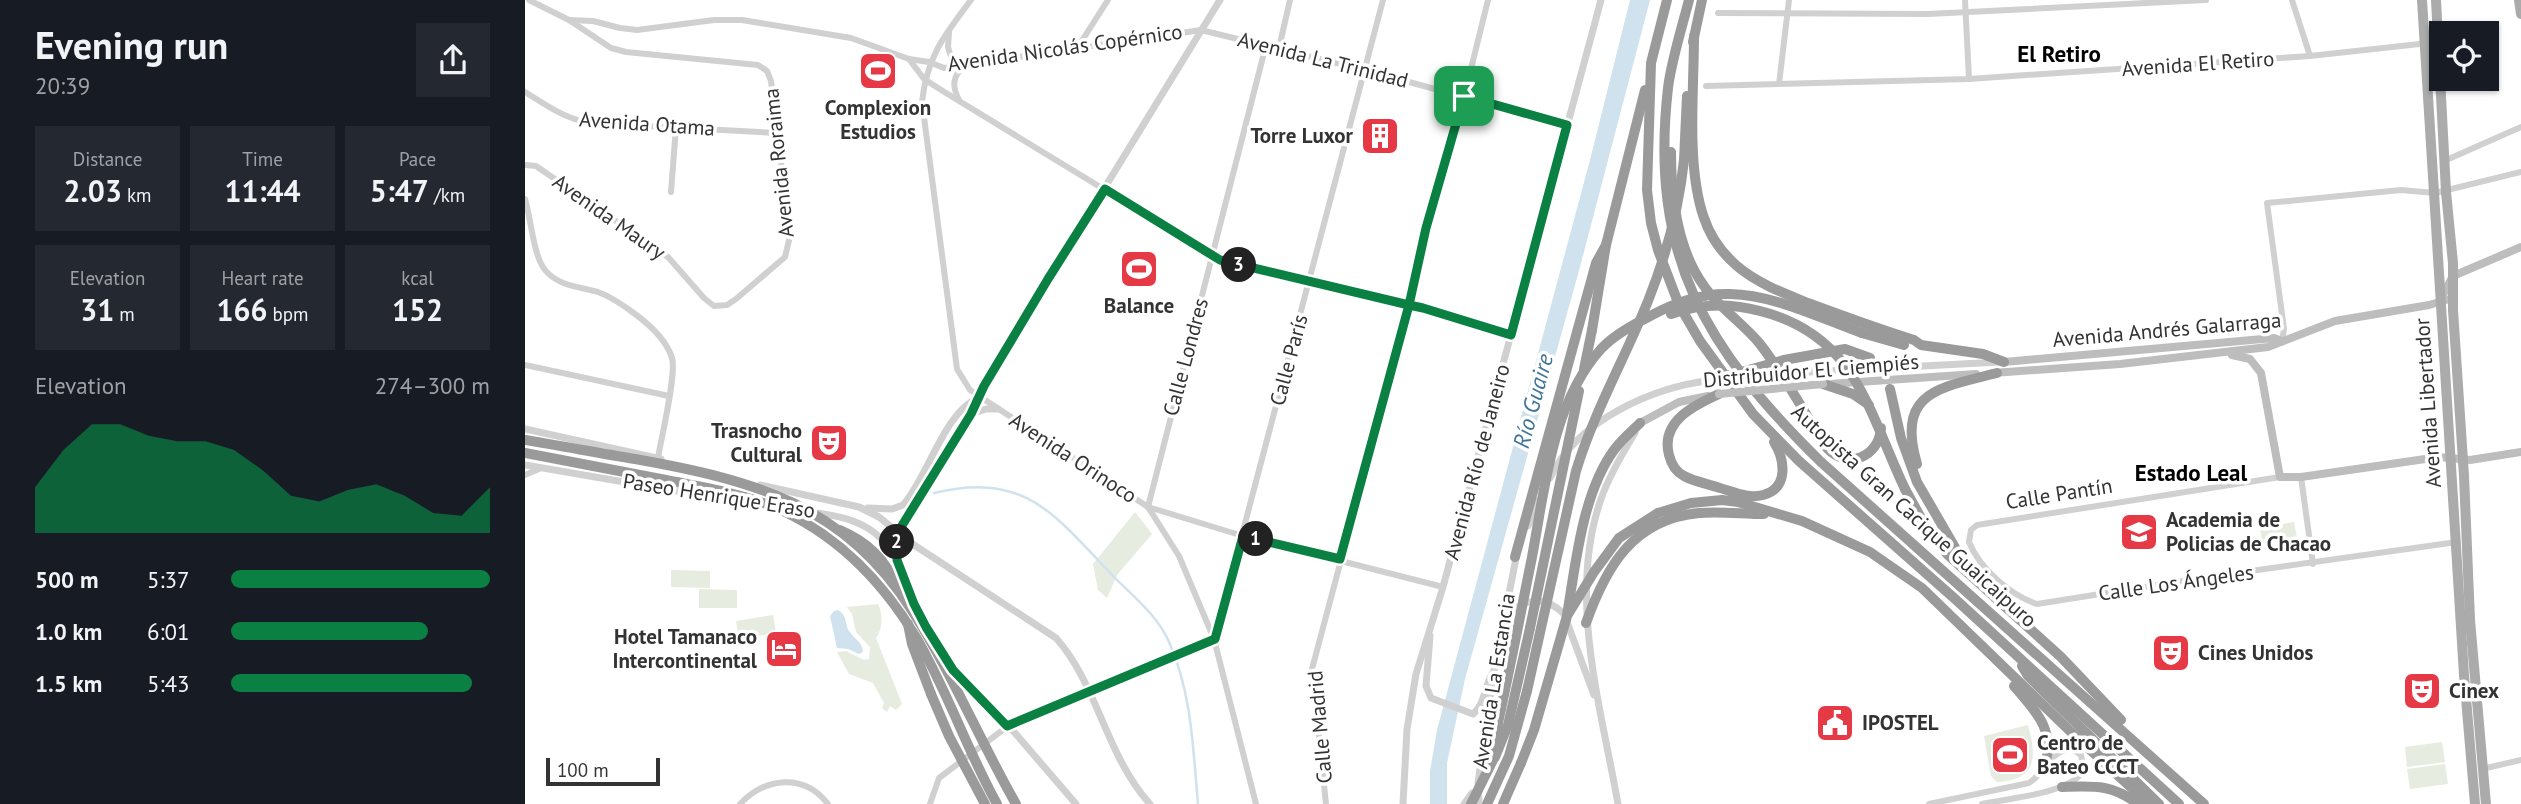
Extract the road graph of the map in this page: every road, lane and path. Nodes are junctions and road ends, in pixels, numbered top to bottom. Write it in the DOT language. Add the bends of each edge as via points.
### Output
graph roads {
  1 [pos="529,0"];
  2 [pos="971,0"];
  3 [pos="1108,0"];
  4 [pos="1220,0"];
  5 [pos="1290,0"];
  6 [pos="1384,0"];
  7 [pos="1488,0"];
  8 [pos="1601,0"];
  9 [pos="1667,0"];
  10 [pos="1689,0"];
  11 [pos="1702,0"];
  12 [pos="1790,0"];
  13 [pos="1965,0"];
  14 [pos="2206,0"];
  15 [pos="2292,0"];
  16 [pos="2423,0"];
  17 [pos="2436,0"];
  18 [pos="2519,0"];
  19 [pos="1965,12"];
  20 [pos="1718,13"];
  21 [pos="1788,14"];
  22 [pos="2521,14"];
  23 [pos="569,20"];
  24 [pos="2437,21"];
  25 [pos="950,28"];
  26 [pos="1201,30"];
  27 [pos="2426,43"];
  28 [pos="2429,43"];
  29 [pos="1266,45"];
  30 [pos="1279,48"];
  31 [pos="1076,50"];
  32 [pos="1677,51"];
  33 [pos="2310,56"];
  34 [pos="909,59"];
  35 [pos="929,62"];
  36 [pos="1651,63"];
  37 [pos="966,66"];
  38 [pos="1365,69"];
  39 [pos="924,79"];
  40 [pos="1969,79"];
  41 [pos="1779,84"];
  42 [pos="1706,86"];
  43 [pos="2440,91"];
  44 [pos="525,92"];
  45 [pos="1464,96"];
  46 [pos="959,100"];
  47 [pos="1567,125"];
  48 [pos="676,127"];
  49 [pos="2521,127"];
  50 [pos="776,133"];
  51 [pos="1689,160"];
  52 [pos="2444,161"];
  53 [pos="525,165"];
  54 [pos="2521,172"];
  55 [pos="1105,189"];
  56 [pos="671,192"];
  57 [pos="2441,193"];
  58 [pos="525,199"];
  59 [pos="1606,245"];
  60 [pos="2521,247"];
  61 [pos="1213,256"];
  62 [pos="785,257"];
  63 [pos="2453,276"];
  64 [pos="1310,283"];
  65 [pos="2453,298"];
  66 [pos="2440,300"];
  67 [pos="1409,305"];
  68 [pos="1511,335"];
  69 [pos="2282,341"];
  70 [pos="1921,345"];
  71 [pos="1602,347"];
  72 [pos="2223,353"];
  73 [pos="1870,358"];
  74 [pos="2004,362"];
  75 [pos="525,365"];
  76 [pos="1997,373"];
  77 [pos="1713,380"];
  78 [pos="1823,384"];
  79 [pos="1890,389"];
  80 [pos="1719,394"];
  81 [pos="669,396"];
  82 [pos="980,396"];
  83 [pos="998,409"];
  84 [pos="971,414"];
  85 [pos="1753,414"];
  86 [pos="1640,423"];
  87 [pos="525,429"];
  88 [pos="525,440"];
  89 [pos="2521,452"];
  90 [pos="525,453"];
  91 [pos="658,458"];
  92 [pos="2451,459"];
  93 [pos="2463,460"];
  94 [pos="525,465"];
  95 [pos="544,468"];
  96 [pos="579,473"];
  97 [pos="525,475"];
  98 [pos="2280,477"];
  99 [pos="2301,477"];
  100 [pos="752,482"];
  101 [pos="653,487"];
  102 [pos="1932,506"];
  103 [pos="859,507"];
  104 [pos="1148,507"];
  105 [pos="787,510"];
  106 [pos="1781,515"];
  107 [pos="898,532"];
  108 [pos="1243,536"];
  109 [pos="2457,542"];
  110 [pos="1515,558"];
  111 [pos="1340,559"];
  112 [pos="897,560"];
  113 [pos="2313,564"];
  114 [pos="1970,575"];
  115 [pos="1443,587"];
  116 [pos="2020,599"];
  117 [pos="906,611"];
  118 [pos="1567,616"];
  119 [pos="1587,623"];
  120 [pos="1430,632"];
  121 [pos="1215,639"];
  122 [pos="1498,654"];
  123 [pos="2015,654"];
  124 [pos="1494,671"];
  125 [pos="2007,671"];
  126 [pos="1089,694"];
  127 [pos="1600,712"];
  128 [pos="1007,726"];
  129 [pos="1494,758"];
  130 [pos="2521,760"];
  131 [pos="2045,766"];
  132 [pos="2482,769"];
  133 [pos="2174,776"];
  134 [pos="1478,783"];
  135 [pos="2062,787"];
  136 [pos="740,804"];
  137 [pos="828,804"];
  138 [pos="930,804"];
  139 [pos="985,804"];
  140 [pos="997,804"];
  141 [pos="1016,804"];
  142 [pos="1076,804"];
  143 [pos="1150,804"];
  144 [pos="1256,804"];
  145 [pos="1326,804"];
  146 [pos="1403,804"];
  147 [pos="1464,804"];
  148 [pos="1471,804"];
  149 [pos="1479,804"];
  150 [pos="1487,804"];
  151 [pos="1503,804"];
  152 [pos="1618,804"];
  153 [pos="1929,804"];
  154 [pos="1982,804"];
  155 [pos="2138,804"];
  156 [pos="2149,804"];
  157 [pos="2159,804"];
  158 [pos="2179,804"];
  159 [pos="2204,804"];
  160 [pos="2475,804"];
  161 [pos="2486,804"];
  1 -- 23 [label="street, Avenida Roraima"];
  2 -- 25 [label="street, Avenida Orinoco"];
  3 -- 31 [label="street"];
  4 -- 26 [label="street"];
  5 -- 30 [label="street"];
  6 -- 38 [label="street, Calle París"];
  7 -- 45 [label="street, Calle Madrid"];
  8 -- 47 [label="street, Avenida Río de Janeiro"];
  9 -- 36 [label="highway, Autopista Gran Cacique Guaicaipuro"];
  10 -- 32 [label="highway, Autopista Gran Cacique Guaicaipuro"];
  11 -- 51 [label="highway" via="1689,73"];
  12 -- 21 [label="street"];
  13 -- 19 [label="street"];
  14 -- 19 [label="street"];
  15 -- 33 [label="street"];
  16 -- 27 [label="main road, Avenida Libertador"];
  17 -- 24 [label="main road, Avenida Libertador"];
  18 -- 22 [label="main road"];
  19 -- 21 [label="street"];
  19 -- 40 [label="street"];
  20 -- 21 [label="street"];
  21 -- 41 [label="street"];
  23 -- 34 [label="street" via="637,30 742,20 851,38"];
  23 -- 50 [label="street, Avenida Roraima" via="611,48 626,52 758,65 770,76"];
  25 -- 35 [label="street, Avenida Orinoco"];
  25 -- 37 [label="street" via="951,57"];
  26 -- 29 [label="street, Avenida La Trinidad"];
  26 -- 31 [label="street, Avenida Nicolás Copérnico"];
  26 -- 55 [label="street"];
  27 -- 28 [label="street, Avenida El Retiro"];
  27 -- 33 [label="street, Avenida El Retiro"];
  27 -- 57 [label="main road, Avenida Libertador"];
  29 -- 30 [label="street, Avenida La Trinidad"];
  29 -- 61 [label="street, Calle Londres"];
  30 -- 38 [label="street, Avenida La Trinidad"];
  31 -- 37 [label="street, Avenida Nicolás Copérnico"];
  32 -- 78 [label="highway" via="1671,174 1687,253 1704,286 1761,346 1827,448 1847,459 1867,455 1880,438 1876,411 1857,396"];
  32 -- 133 [label="highway, Autopista Gran Cacique Guaicaipuro" via="1668,86 1664,152 1669,221 1696,301 1747,383 1781,423 1870,507"];
  33 -- 40 [label="street, Avenida El Retiro"];
  34 -- 35 [label="street"];
  34 -- 39 [label="street"];
  35 -- 37 [label="street, Avenida Nicolás Copérnico" via="944,68"];
  35 -- 39 [label="street, Avenida Orinoco"];
  36 -- 59 [label="highway"];
  36 -- 85 [label="highway, Autopista Gran Cacique Guaicaipuro" via="1647,190 1658,250 1689,325"];
  37 -- 46 [label="street" via="954,78"];
  38 -- 45 [label="street, Avenida La Trinidad"];
  38 -- 64 [label="street, Calle París"];
  39 -- 46 [label="street"];
  39 -- 82 [label="street, Avenida Orinoco" via="924,126 955,365 970,390"];
  40 -- 41 [label="street, Avenida El Retiro"];
  41 -- 42 [label="street, Avenida El Retiro"];
  43 -- 52 [label="main road, Avenida Libertador"];
  44 -- 48 [label="street, Avenida Otama" via="574,120"];
  45 -- 47 [label="street, Avenida La Trinidad"];
  45 -- 67 [label="street, Calle Madrid"];
  46 -- 55 [label="street"];
  47 -- 68 [label="street, Avenida Río de Janeiro"];
  48 -- 50 [label="street, Avenida Otama"];
  48 -- 56 [label="street"];
  49 -- 52 [label="street"];
  50 -- 62 [label="street, Avenida Roraima" via="790,236"];
  51 -- 70 [label="highway" via="1704,219 1736,265 1785,293"];
  51 -- 150 [label="highway, bridge" via="1648,301 1576,471 1527,691 1509,756"];
  52 -- 57 [label="main road, Avenida Libertador"];
  53 -- 62 [label="street, Avenida Maury" via="536,166 668,257 715,306 736,299"];
  54 -- 57 [label="street"];
  55 -- 61 [label="street"];
  55 -- 82 [label="street"];
  57 -- 63 [label="main road, Avenida Libertador"];
  57 -- 66 [label="main road, Avenida Libertador"];
  57 -- 69 [label="street" via="2401,190 2267,203"];
  58 -- 81 [label="street" via="540,260 548,274 564,284 608,296 660,337 673,364"];
  59 -- 110 [label="highway" via="1596,263"];
  59 -- 129 [label="highway, bridge" via="1530,628 1508,725"];
  60 -- 63 [label="main road"];
  61 -- 64 [label="street"];
  61 -- 104 [label="street, Calle Londres"];
  63 -- 65 [label="main road, Avenida Libertador"];
  63 -- 66 [label="main road"];
  64 -- 67 [label="street"];
  64 -- 108 [label="street, Calle París"];
  65 -- 66 [label="main road, Avenida Andrés Galarraga"];
  65 -- 93 [label="main road, Avenida Libertador"];
  66 -- 69 [label="main road, Avenida Andrés Galarraga" via="2343,319"];
  66 -- 92 [label="main road, Avenida Libertador"];
  67 -- 68 [label="street"];
  67 -- 111 [label="street, Calle Madrid"];
  68 -- 115 [label="street, Avenida Río de Janeiro"];
  69 -- 72 [label="main road, Avenida Andrés Galarraga"];
  69 -- 74 [label="main road, Avenida Andrés Galarraga" via="2274,338"];
  70 -- 71 [label="highway, bridge" via="1912,347 1775,302 1730,294 1706,296 1662,310"];
  70 -- 74 [label="highway" via="1983,354"];
  71 -- 114 [label="highway, bridge" via="1666,316 1709,305 1750,308 1812,332 1855,379 1905,489 1933,536"];
  71 -- 129 [label="highway, bridge" via="1577,385 1552,454"];
  72 -- 76 [label="main road, Avenida Andrés Galarraga"];
  72 -- 98 [label="main road" via="2246,357 2258,367"];
  73 -- 77 [label="highway, bridge" via="1845,349 1784,359"];
  74 -- 77 [label="street, Distribuidor El Ciempiés, bridge" via="1850,368"];
  75 -- 81 [label="street"];
  76 -- 78 [label="main road, Distribuidor El Ciempiés"];
  76 -- 102 [label="highway" via="1942,389 1915,409 1911,442"];
  77 -- 110 [label="street, Distribuidor El Ciempiés" via="1643,397 1603,419 1574,445 1555,465"];
  78 -- 80 [label="main road, Distribuidor El Ciempiés, bridge"];
  79 -- 102 [label="highway" via="1901,438 1921,492"];
  80 -- 85 [label="highway" via="1685,413 1670,430 1669,458 1681,475 1748,496 1774,489 1783,475 1782,458"];
  80 -- 86 [label="main road, Distribuidor El Ciempiés" via="1679,402"];
  81 -- 91 [label="street"];
  82 -- 83 [label="street, Avenida Orinoco"];
  82 -- 84 [label="street"];
  82 -- 103 [label="street" via="969,401 953,421 903,505"];
  83 -- 84 [label="street"];
  83 -- 104 [label="street, Avenida Orinoco"];
  84 -- 107 [label="street"];
  85 -- 123 [label="highway, Autopista Gran Cacique Guaicaipuro" via="1799,461"];
  86 -- 118 [label="highway" via="1601,470 1583,523"];
  86 -- 119 [label="street" via="1609,480 1593,526"];
  87 -- 91 [label="street, Paseo Henrique Eraso"];
  88 -- 141 [label="highway, bridge" via="676,466 748,485 806,508 838,529 878,564 912,609"];
  89 -- 93 [label="main road, Calle Pantín"];
  90 -- 140 [label="highway, bridge" via="708,488 757,502 801,521 847,553 886,592 916,639"];
  91 -- 96 [label="street" via="656,470 646,478"];
  91 -- 100 [label="street, Paseo Henrique Eraso"];
  92 -- 93 [label="main road, Calle Pantín"];
  92 -- 99 [label="main road, Calle Pantín"];
  92 -- 109 [label="main road, Avenida Libertador"];
  93 -- 132 [label="main road, Avenida Libertador"];
  94 -- 95 [label="street, Paseo Henrique Eraso"];
  95 -- 96 [label="street, Paseo Henrique Eraso"];
  95 -- 97 [label="street"];
  96 -- 101 [label="street, Paseo Henrique Eraso"];
  98 -- 99 [label="main road, Calle Pantín"];
  98 -- 116 [label="street, Calle Pantín" via="1977,524 1969,533 1970,547"];
  99 -- 113 [label="street"];
  100 -- 101 [label="street" via="739,484 660,468"];
  100 -- 103 [label="street, Paseo Henrique Eraso"];
  101 -- 105 [label="street, Paseo Henrique Eraso"];
  102 -- 114 [label="highway"];
  103 -- 107 [label="street, Paseo Henrique Eraso"];
  104 -- 108 [label="street"];
  104 -- 121 [label="street, Avenida Orinoco" via="1179,556"];
  105 -- 112 [label="street, Paseo Henrique Eraso" via="816,511 854,521 883,541"];
  105 -- 117 [label="highway" via="864,543 891,573"];
  106 -- 118 [label="highway, bridge" via="1722,500 1658,513 1619,538"];
  106 -- 119 [label="highway" via="1699,513 1648,529 1617,557"];
  106 -- 125 [label="highway" via="1846,539 1898,570"];
  107 -- 112 [label="street"];
  107 -- 126 [label="street, Paseo Henrique Eraso" via="1056,638"];
  108 -- 111 [label="street"];
  108 -- 121 [label="street, Calle París"];
  109 -- 113 [label="street, Calle Los Ángeles"];
  109 -- 160 [label="main road, Avenida Libertador"];
  110 -- 122 [label="street, Avenida La Estancia"];
  111 -- 115 [label="street"];
  111 -- 145 [label="street, Calle Madrid" via="1312,669"];
  112 -- 117 [label="highway"];
  112 -- 128 [label="street" via="914,604 953,670"];
  113 -- 116 [label="street, Calle Los Ángeles" via="2037,604"];
  114 -- 133 [label="highway" via="2061,657"];
  115 -- 120 [label="street, Avenida Río de Janeiro"];
  117 -- 139 [label="highway, bridge" via="912,644 931,694"];
  118 -- 151 [label="highway, bridge" via="1534,730"];
  119 -- 127 [label="street"];
  120 -- 124 [label="street" via="1426,686 1431,698 1473,714"];
  120 -- 146 [label="street, Avenida Río de Janeiro" via="1409,714"];
  121 -- 126 [label="street"];
  121 -- 144 [label="street, Avenida Orinoco"];
  122 -- 124 [label="street, Avenida La Estancia"];
  122 -- 127 [label="street" via="1516,607 1534,600 1553,604 1564,614"];
  123 -- 157 [label="highway" via="2028,676"];
  123 -- 158 [label="highway, Autopista Gran Cacique Guaicaipuro"];
  124 -- 134 [label="street, Avenida La Estancia"];
  125 -- 131 [label="highway" via="2045,727 2049,739"];
  125 -- 156 [label="highway"];
  126 -- 128 [label="street"];
  126 -- 143 [label="street, Paseo Henrique Eraso" via="1118,756"];
  127 -- 152 [label="street"];
  128 -- 138 [label="street" via="939,778"];
  128 -- 142 [label="street"];
  129 -- 148 [label="highway, bridge"];
  130 -- 132 [label="street"];
  131 -- 135 [label="street" via="2062,750 2081,755 2081,776"];
  131 -- 153 [label="street" via="2028,783"];
  132 -- 161 [label="main road, Avenida Libertador"];
  133 -- 159 [label="highway, Autopista Gran Cacique Guaicaipuro"];
  134 -- 147 [label="street"];
  134 -- 149 [label="street, Avenida La Estancia"];
  135 -- 154 [label="street"];
  135 -- 155 [label="highway" via="2112,789"];
  136 -- 137 [label="street" via="758,790 795,782 817,791"];
}
